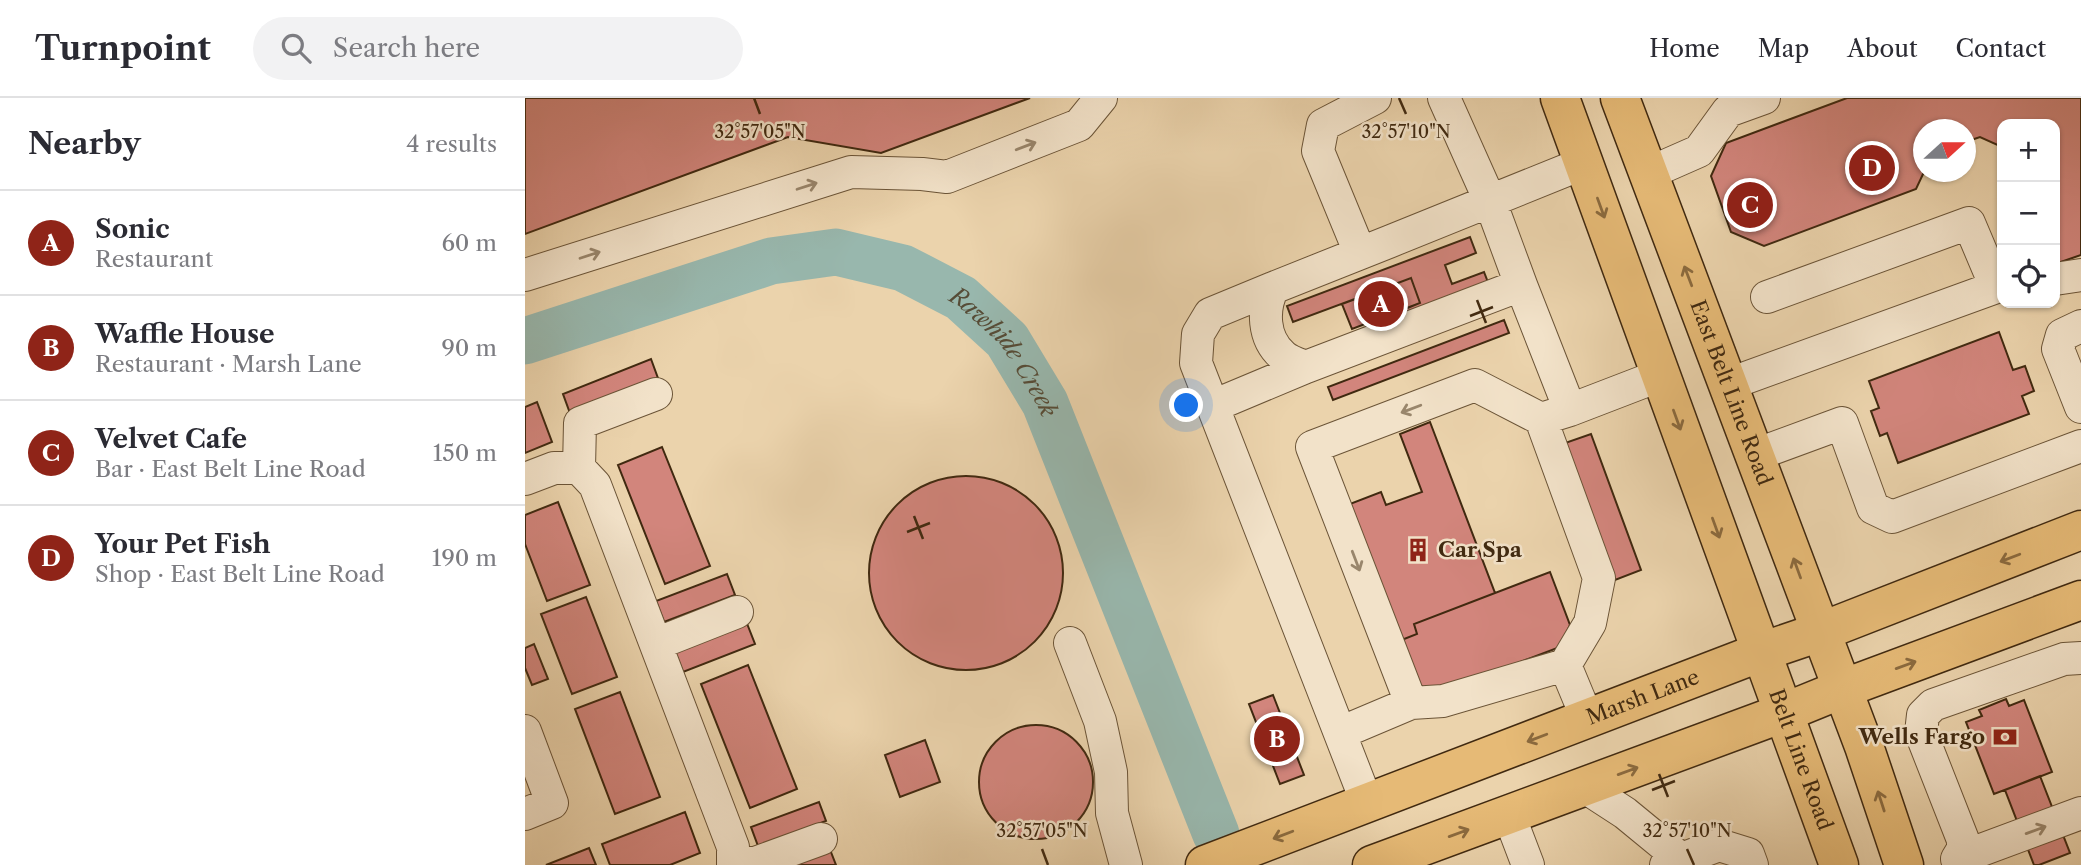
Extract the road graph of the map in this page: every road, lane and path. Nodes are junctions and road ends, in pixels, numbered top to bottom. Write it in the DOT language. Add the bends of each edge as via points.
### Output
graph roads {
  1 [pos="1101,98"];
  2 [pos="1375,98"];
  3 [pos="1444,98"];
  4 [pos="1560,98"];
  5 [pos="1621,98"];
  6 [pos="1764,98"];
  7 [pos="1584,163"];
  8 [pos="1649,173"];
  9 [pos="1489,201"];
  10 [pos="1360,253"];
  11 [pos="525,275"];
  12 [pos="2081,275"];
  13 [pos="2060,278"];
  14 [pos="1997,282"];
  15 [pos="1521,285"];
  16 [pos="1997,287"];
  17 [pos="1273,288"];
  18 [pos="1767,297"];
  19 [pos="2081,326"];
  20 [pos="1306,368"];
  21 [pos="1661,376"];
  22 [pos="1729,384"];
  23 [pos="656,394"];
  24 [pos="1213,406"];
  25 [pos="2081,407"];
  26 [pos="1555,414"];
  27 [pos="2081,446"];
  28 [pos="1755,454"];
  29 [pos="579,468"];
  30 [pos="525,479"];
  31 [pos="2081,530"];
  32 [pos="2081,600"];
  33 [pos="737,612"];
  34 [pos="1820,632"];
  35 [pos="1070,643"];
  36 [pos="656,644"];
  37 [pos="1761,652"];
  38 [pos="2081,658"];
  39 [pos="1565,665"];
  40 [pos="1842,689"];
  41 [pos="1411,703"];
  42 [pos="1783,713"];
  43 [pos="1587,718"];
  44 [pos="525,731"];
  45 [pos="1340,733"];
  46 [pos="1585,787"];
  47 [pos="1367,803"];
  48 [pos="2081,813"];
  49 [pos="525,814"];
  50 [pos="1509,815"];
  51 [pos="821,839"];
  52 [pos="1995,856"];
  53 [pos="1674,862"];
  54 [pos="733,864"];
  55 [pos="1126,865"];
  56 [pos="1205,865"];
  57 [pos="1373,865"];
  58 [pos="1528,865"];
  59 [pos="1752,865"];
  60 [pos="1839,865"];
  61 [pos="1904,865"];
  11 -- 1 [label="lane, one-way" via="851,173 947,177 1079,125"];
  2 -- 10 [label="lane" via="1323,125 1318,151"];
  3 -- 9 [label="lane"];
  4 -- 7 [label="main road"];
  5 -- 8 [label="main road, East Belt Line Road"];
  6 -- 8 [label="lane" via="1728,111 1699,151"];
  7 -- 9 [label="lane"];
  7 -- 21 [label="main road, one-way"];
  22 -- 8 [label="main road, East Belt Line Road, one-way"];
  9 -- 10 [label="lane"];
  9 -- 15 [label="lane"];
  10 -- 17 [label="lane"];
  12 -- 13 [label="lane"];
  14 -- 18 [label="lane" via="1969,223"];
  15 -- 20 [label="lane"];
  15 -- 26 [label="lane"];
  16 -- 22 [label="lane"];
  17 -- 20 [label="lane" via="1265,317 1271,343 1283,357"];
  17 -- 24 [label="lane" via="1210,314 1198,334 1196,363"];
  19 -- 25 [label="lane" via="2062,335 2058,349"];
  20 -- 24 [label="lane"];
  21 -- 26 [label="lane"];
  21 -- 37 [label="main road, one-way"];
  22 -- 28 [label="main road, East Belt Line Road"];
  23 -- 29 [label="lane" via="580,423"];
  24 -- 45 [label="lane"];
  26 -- 39 [label="lane" via="1599,578 1590,622"];
  26 -- 41 [label="lane, one-way" via="1475,385 1312,447"];
  27 -- 28 [label="lane" via="1892,517 1873,508 1842,424"];
  34 -- 28 [label="main road, East Belt Line Road, one-way"];
  29 -- 30 [label="lane" via="554,468"];
  29 -- 36 [label="lane" via="595,485"];
  31 -- 34 [label="main road, Marsh Lane, one-way"];
  40 -- 32 [label="main road, one-way"];
  33 -- 36 [label="lane"];
  34 -- 37 [label="main road, Marsh Lane"];
  34 -- 40 [label="main road, East Belt Line Road"];
  35 -- 55 [label="lane" via="1100,721 1111,772 1112,813"];
  36 -- 54 [label="lane" via="733,847"];
  37 -- 42 [label="main road, Belt Line Road"];
  37 -- 43 [label="main road, Marsh Lane"];
  38 -- 52 [label="lane" via="2064,659 1933,705 1923,715 1921,733 1963,840 1957,859"];
  39 -- 41 [label="lane" via="1443,701"];
  39 -- 43 [label="lane"];
  40 -- 42 [label="main road"];
  61 -- 40 [label="main road, one-way"];
  41 -- 45 [label="lane"];
  46 -- 42 [label="main road, one-way"];
  42 -- 60 [label="main road, Belt Line Road"];
  43 -- 47 [label="main road, Marsh Lane, one-way"];
  44 -- 49 [label="lane" via="552,803"];
  45 -- 47 [label="lane"];
  46 -- 50 [label="main road"];
  46 -- 53 [label="lane" via="1625,813"];
  47 -- 56 [label="main road, Marsh Lane, one-way"];
  52 -- 48 [label="lane, one-way"];
  57 -- 50 [label="main road, one-way"];
  50 -- 58 [label="lane"];
  51 -- 54 [label="lane" via="755,863"];
  53 -- 59 [label="lane" via="1719,845 1748,854"];
}
